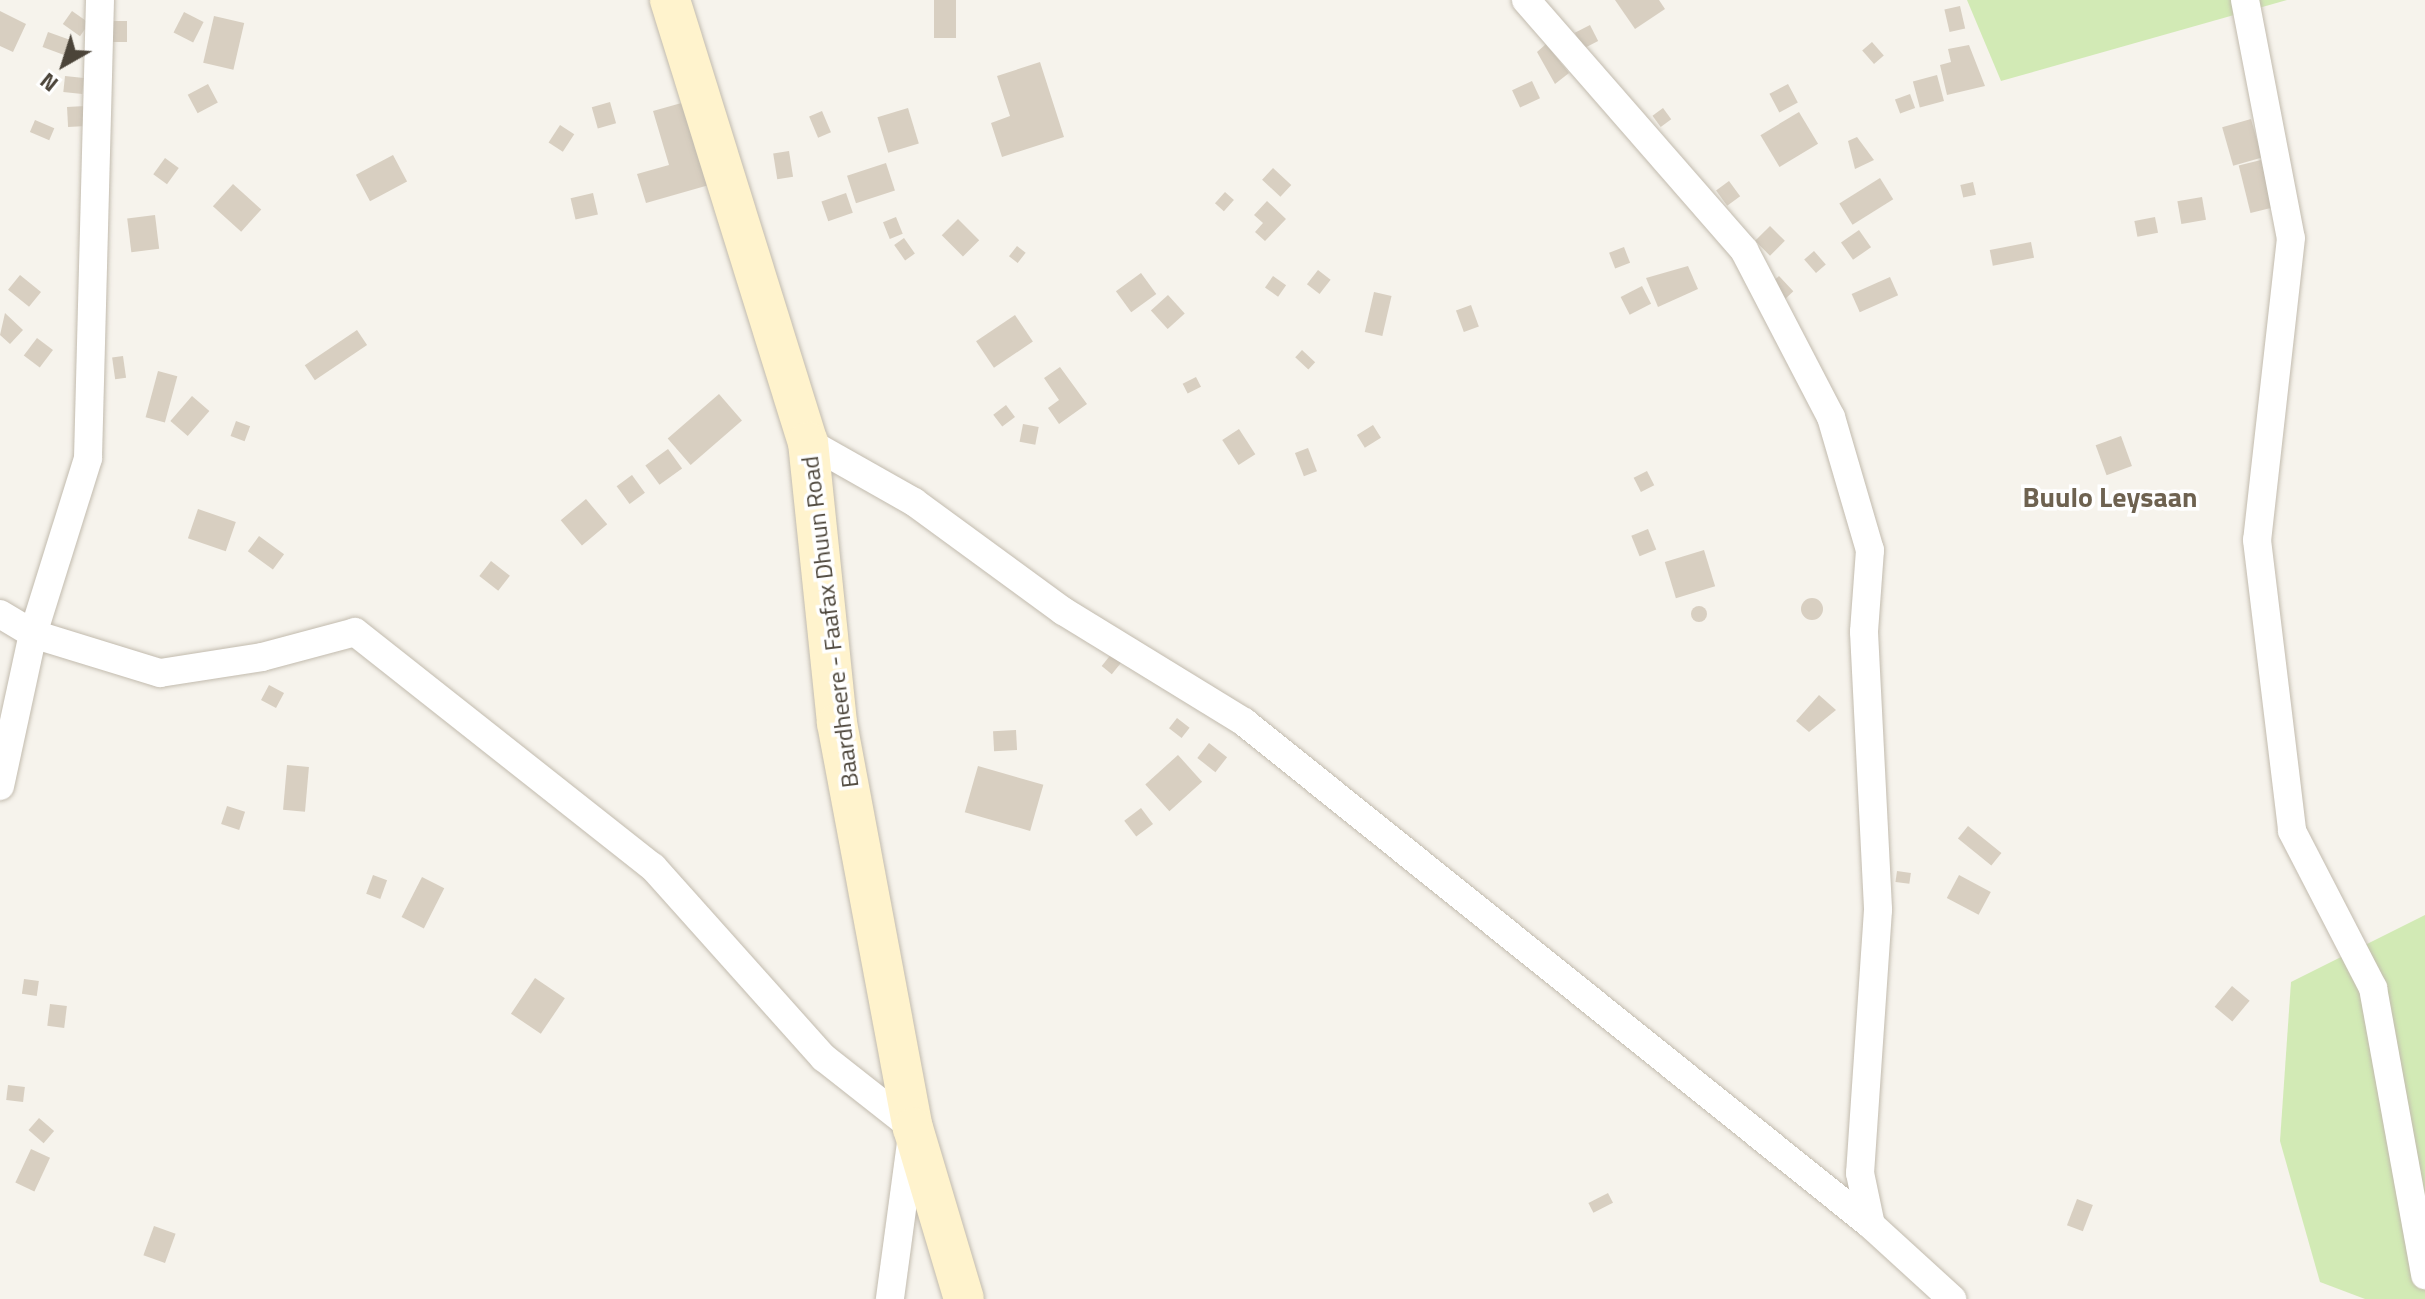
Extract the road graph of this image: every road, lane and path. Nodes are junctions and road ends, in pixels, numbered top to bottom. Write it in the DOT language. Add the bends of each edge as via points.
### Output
graph roads {
  1 [pos="100,0"];
  2 [pos="670,0"];
  3 [pos="1526,0"];
  4 [pos="2245,0"];
  5 [pos="808,442"];
  6 [pos="0,614"];
  7 [pos="33,634"];
  8 [pos="0,786"];
  9 [pos="913,1128"];
  10 [pos="1871,1225"];
  11 [pos="2425,1275"];
  12 [pos="890,1299"];
  13 [pos="964,1299"];
  14 [pos="1952,1299"];
  1 -- 7 [label="street" via="88,458"];
  2 -- 5 [label="main road, Baardheere - Faafax Dhuun Road"];
  3 -- 10 [label="street" via="1744,250 1831,417 1870,550 1864,632 1878,910 1860,1173"];
  4 -- 11 [label="street" via="2291,238 2257,540 2292,831 2373,988"];
  5 -- 9 [label="main road, Baardheere - Faafax Dhuun Road" via="837,723"];
  5 -- 10 [label="street" via="914,502 1063,611 1244,722"];
  6 -- 7 [label="street"];
  7 -- 8 [label="street"];
  7 -- 9 [label="street" via="160,673 262,657 355,632 653,867 824,1058"];
  9 -- 12 [label="street"];
  9 -- 13 [label="main road, Baardheere - Faafax Dhuun Road"];
  10 -- 14 [label="street"];
}
